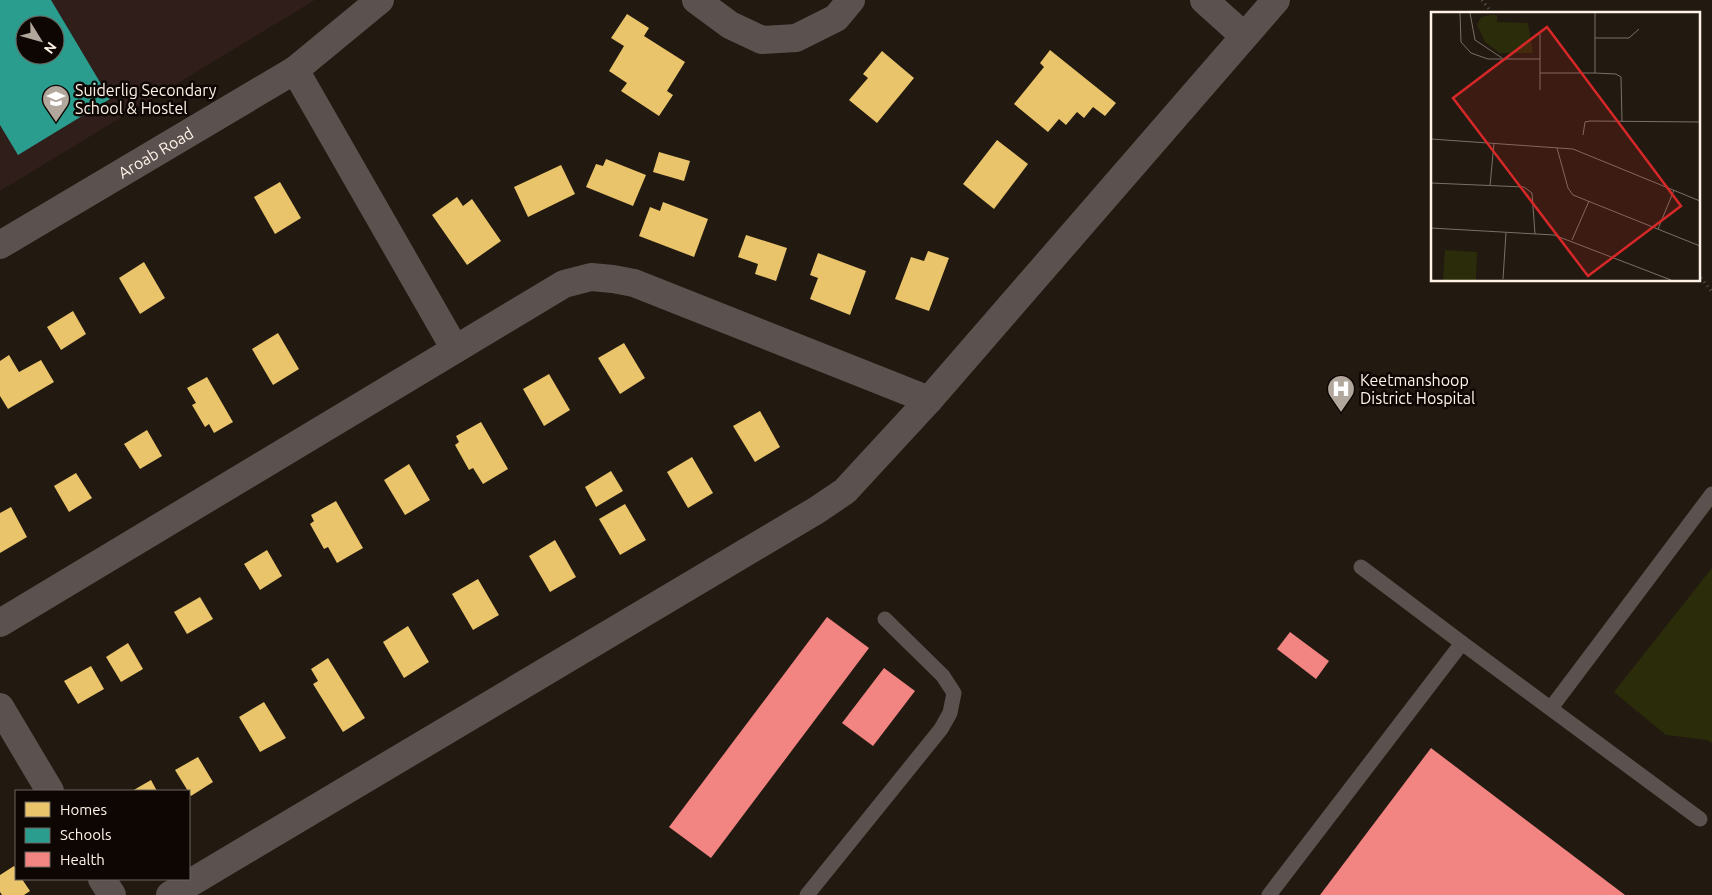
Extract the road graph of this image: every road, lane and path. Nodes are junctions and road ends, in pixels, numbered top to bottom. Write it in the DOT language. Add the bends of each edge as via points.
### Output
graph roads {
  1 [pos="380,0"];
  2 [pos="696,0"];
  3 [pos="851,0"];
  4 [pos="1204,0"];
  5 [pos="1276,0"];
  6 [pos="1482,0"];
  7 [pos="1491,12"];
  8 [pos="1244,36"];
  9 [pos="295,70"];
  10 [pos="0,245"];
  11 [pos="1700,277"];
  12 [pos="1712,292"];
  13 [pos="455,349"];
  14 [pos="929,400"];
  15 [pos="1712,494"];
  16 [pos="1361,567"];
  17 [pos="886,620"];
  18 [pos="0,623"];
  19 [pos="1462,643"];
  20 [pos="0,707"];
  21 [pos="1551,708"];
  22 [pos="49,790"];
  23 [pos="1700,819"];
  24 [pos="103,880"];
  25 [pos="112,895"];
  26 [pos="170,895"];
  27 [pos="807,895"];
  28 [pos="1269,895"];
  1 -- 9 [label="street, Aroab Road"];
  2 -- 3 [label="street" via="730,25 762,40 796,38 836,18"];
  4 -- 8 [label="street"];
  5 -- 8 [label="street"];
  6 -- 7 [label="path"];
  8 -- 14 [label="street"];
  9 -- 10 [label="street, Aroab Road"];
  9 -- 13 [label="street"];
  11 -- 12 [label="path"];
  13 -- 14 [label="street" via="564,284 590,277 613,279 634,283"];
  13 -- 18 [label="street"];
  14 -- 26 [label="street" via="845,491 817,510"];
  15 -- 21 [label="lane"];
  16 -- 19 [label="lane"];
  17 -- 27 [label="lane" via="943,676 954,693 950,713 941,730"];
  19 -- 21 [label="lane"];
  19 -- 28 [label="lane"];
  20 -- 22 [label="street"];
  21 -- 23 [label="lane"];
  24 -- 25 [label="street"];
}
